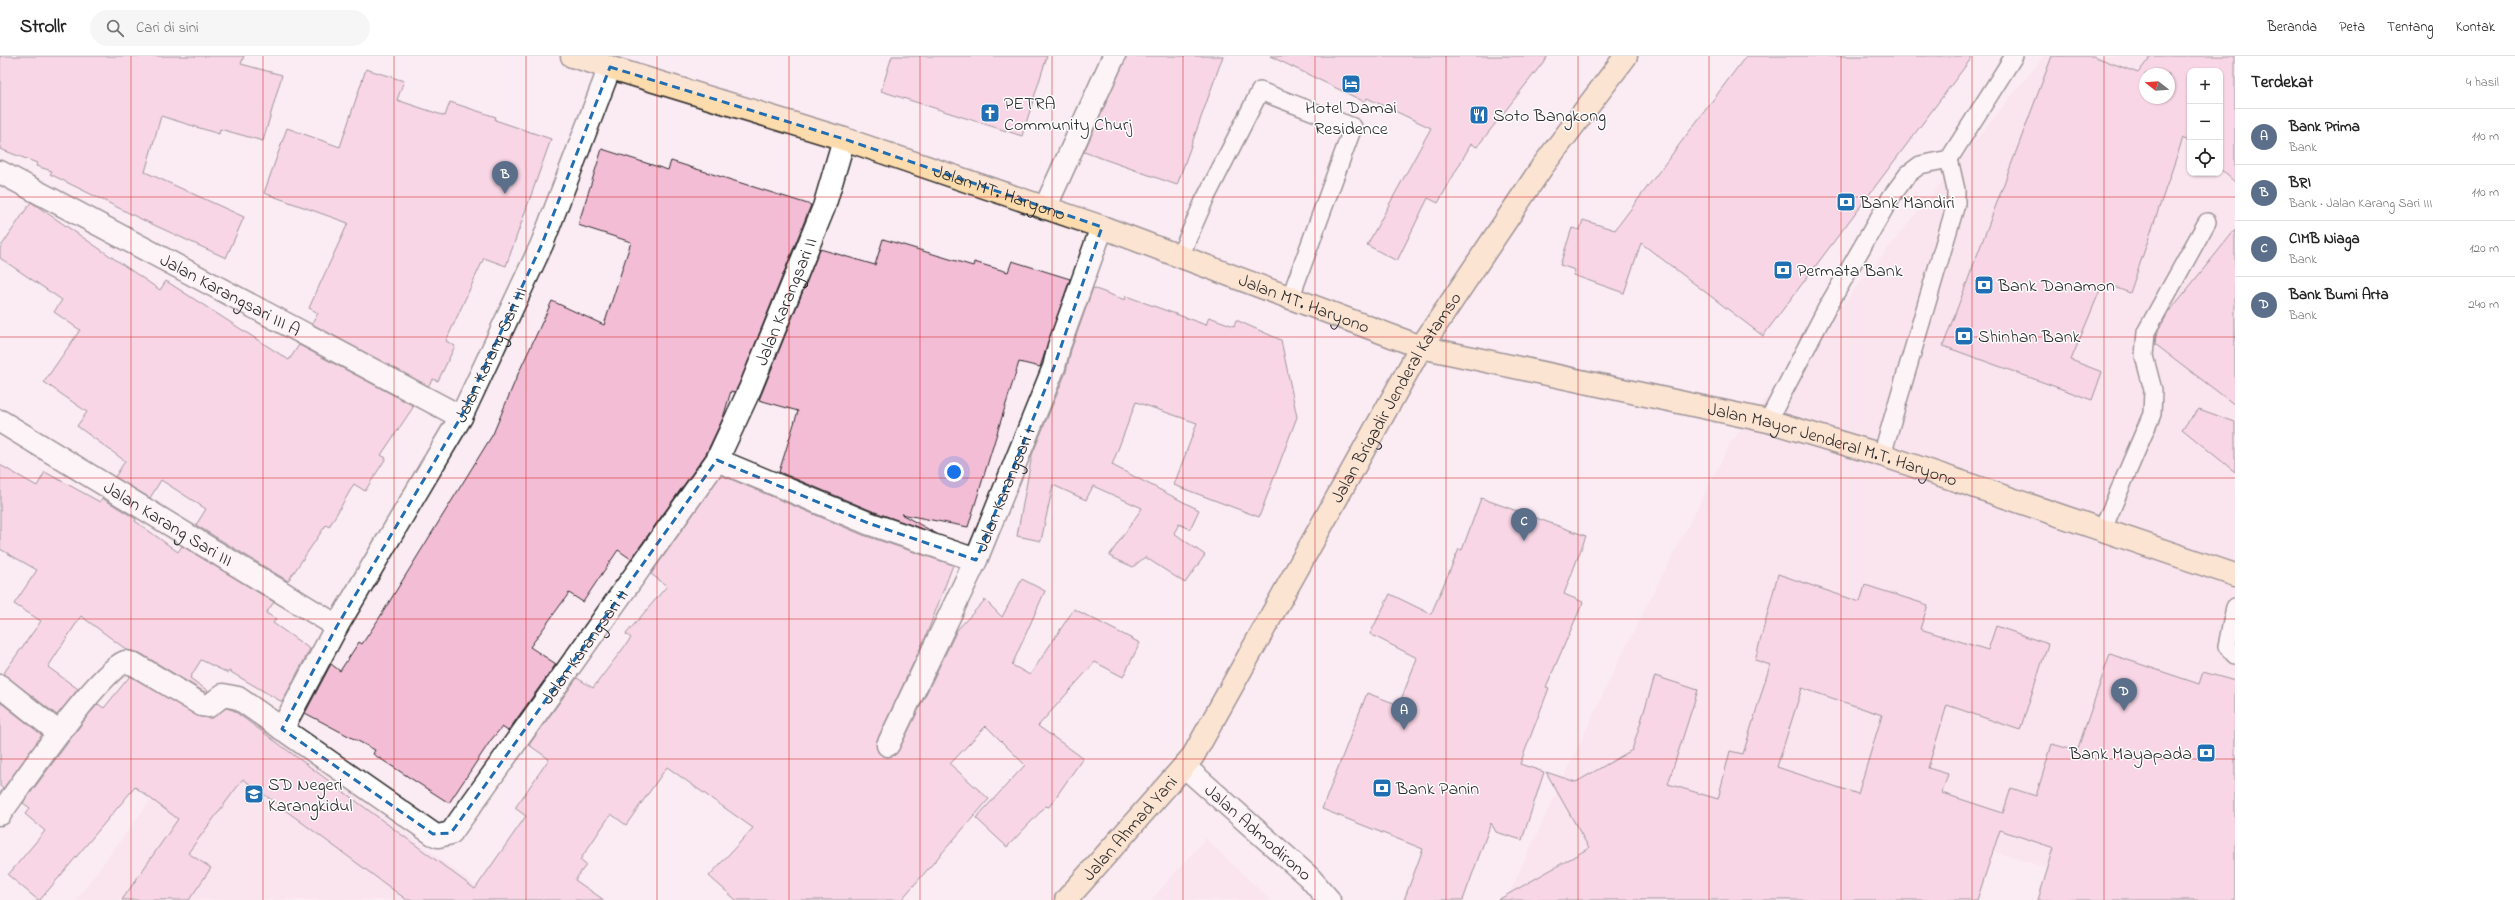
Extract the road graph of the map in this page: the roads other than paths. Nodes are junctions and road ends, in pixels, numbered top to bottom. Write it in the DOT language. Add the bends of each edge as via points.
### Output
graph roads {
  1 [pos="572,56"];
  2 [pos="1114,56"];
  3 [pos="1626,56"];
  4 [pos="2014,56"];
  5 [pos="610,67"];
  6 [pos="844,139"];
  7 [pos="1949,159"];
  8 [pos="0,172"];
  9 [pos="1045,208"];
  10 [pos="2207,222"];
  11 [pos="1102,227"];
  12 [pos="1180,256"];
  13 [pos="1291,296"];
  14 [pos="1421,346"];
  15 [pos="461,417"];
  16 [pos="0,421"];
  17 [pos="1768,421"];
  18 [pos="1882,455"];
  19 [pos="717,460"];
  20 [pos="2102,531"];
  21 [pos="976,560"];
  22 [pos="2235,575"];
  23 [pos="2235,607"];
  24 [pos="337,626"];
  25 [pos="2235,655"];
  26 [pos="0,686"];
  27 [pos="282,729"];
  28 [pos="59,733"];
  29 [pos="888,744"];
  30 [pos="1189,762"];
  31 [pos="0,814"];
  32 [pos="1066,900"];
  33 [pos="1329,900"];
  1 -- 5 [label="main road, Jalan MT. Haryono"];
  2 -- 9 [label="street"];
  3 -- 14 [label="main road, Jalan Brigadir Jenderal Katamso" via="1542,167"];
  4 -- 7 [label="lane"];
  5 -- 6 [label="main road, Jalan MT. Haryono"];
  5 -- 15 [label="street, Jalan Karang Sari III" via="542,244"];
  6 -- 9 [label="main road, Jalan MT. Haryono"];
  6 -- 19 [label="street, Jalan Karangsari II" via="824,207 750,389"];
  7 -- 17 [label="lane" via="1920,165 1908,174 1891,197 1828,306"];
  7 -- 18 [label="lane" via="1956,190 1956,204"];
  8 -- 15 [label="street, Jalan Karangsari III A"];
  9 -- 11 [label="main road, Jalan MT. Haryono"];
  10 -- 20 [label="lane" via="2146,332 2144,356 2153,390 2152,414"];
  11 -- 12 [label="main road, Jalan MT. Haryono"];
  11 -- 21 [label="street, Jalan Karangsari I" via="1059,346 1054,367"];
  12 -- 13 [label="main road, Jalan MT. Haryono"];
  12 -- 13 [label="lane" via="1204,201 1260,91 1353,127"];
  13 -- 14 [label="main road, Jalan MT. Haryono"];
  14 -- 17 [label="main road, Jalan Mayor Jenderal M.T. Haryono"];
  14 -- 30 [label="main road, Jalan Brigadir Jenderal Katamso"];
  15 -- 24 [label="street, Jalan Karang Sari III"];
  16 -- 24 [label="street, Jalan Karang Sari III"];
  17 -- 18 [label="main road, Jalan Mayor Jenderal M.T. Haryono"];
  18 -- 20 [label="main road, Jalan Mayor Jenderal M.T. Haryono"];
  19 -- 21 [label="street" via="868,523"];
  19 -- 27 [label="street, Jalan Karangsari II" via="451,833 438,836 433,834"];
  20 -- 22 [label="main road, Jalan Mayor Jenderal M.T. Haryono"];
  21 -- 29 [label="street, Jalan Karangsari I"];
  23 -- 25 [label="lane" via="2228,646"];
  24 -- 27 [label="street, Jalan Karang Sari III"];
  26 -- 28 [label="street"];
  27 -- 28 [label="street" via="230,694 224,695 209,706 202,705 134,664 126,662 110,670"];
  28 -- 31 [label="street"];
  30 -- 32 [label="main road, Jalan Ahmad Yani"];
  30 -- 33 [label="street, Jalan Admodirono" via="1309,877"];
}
